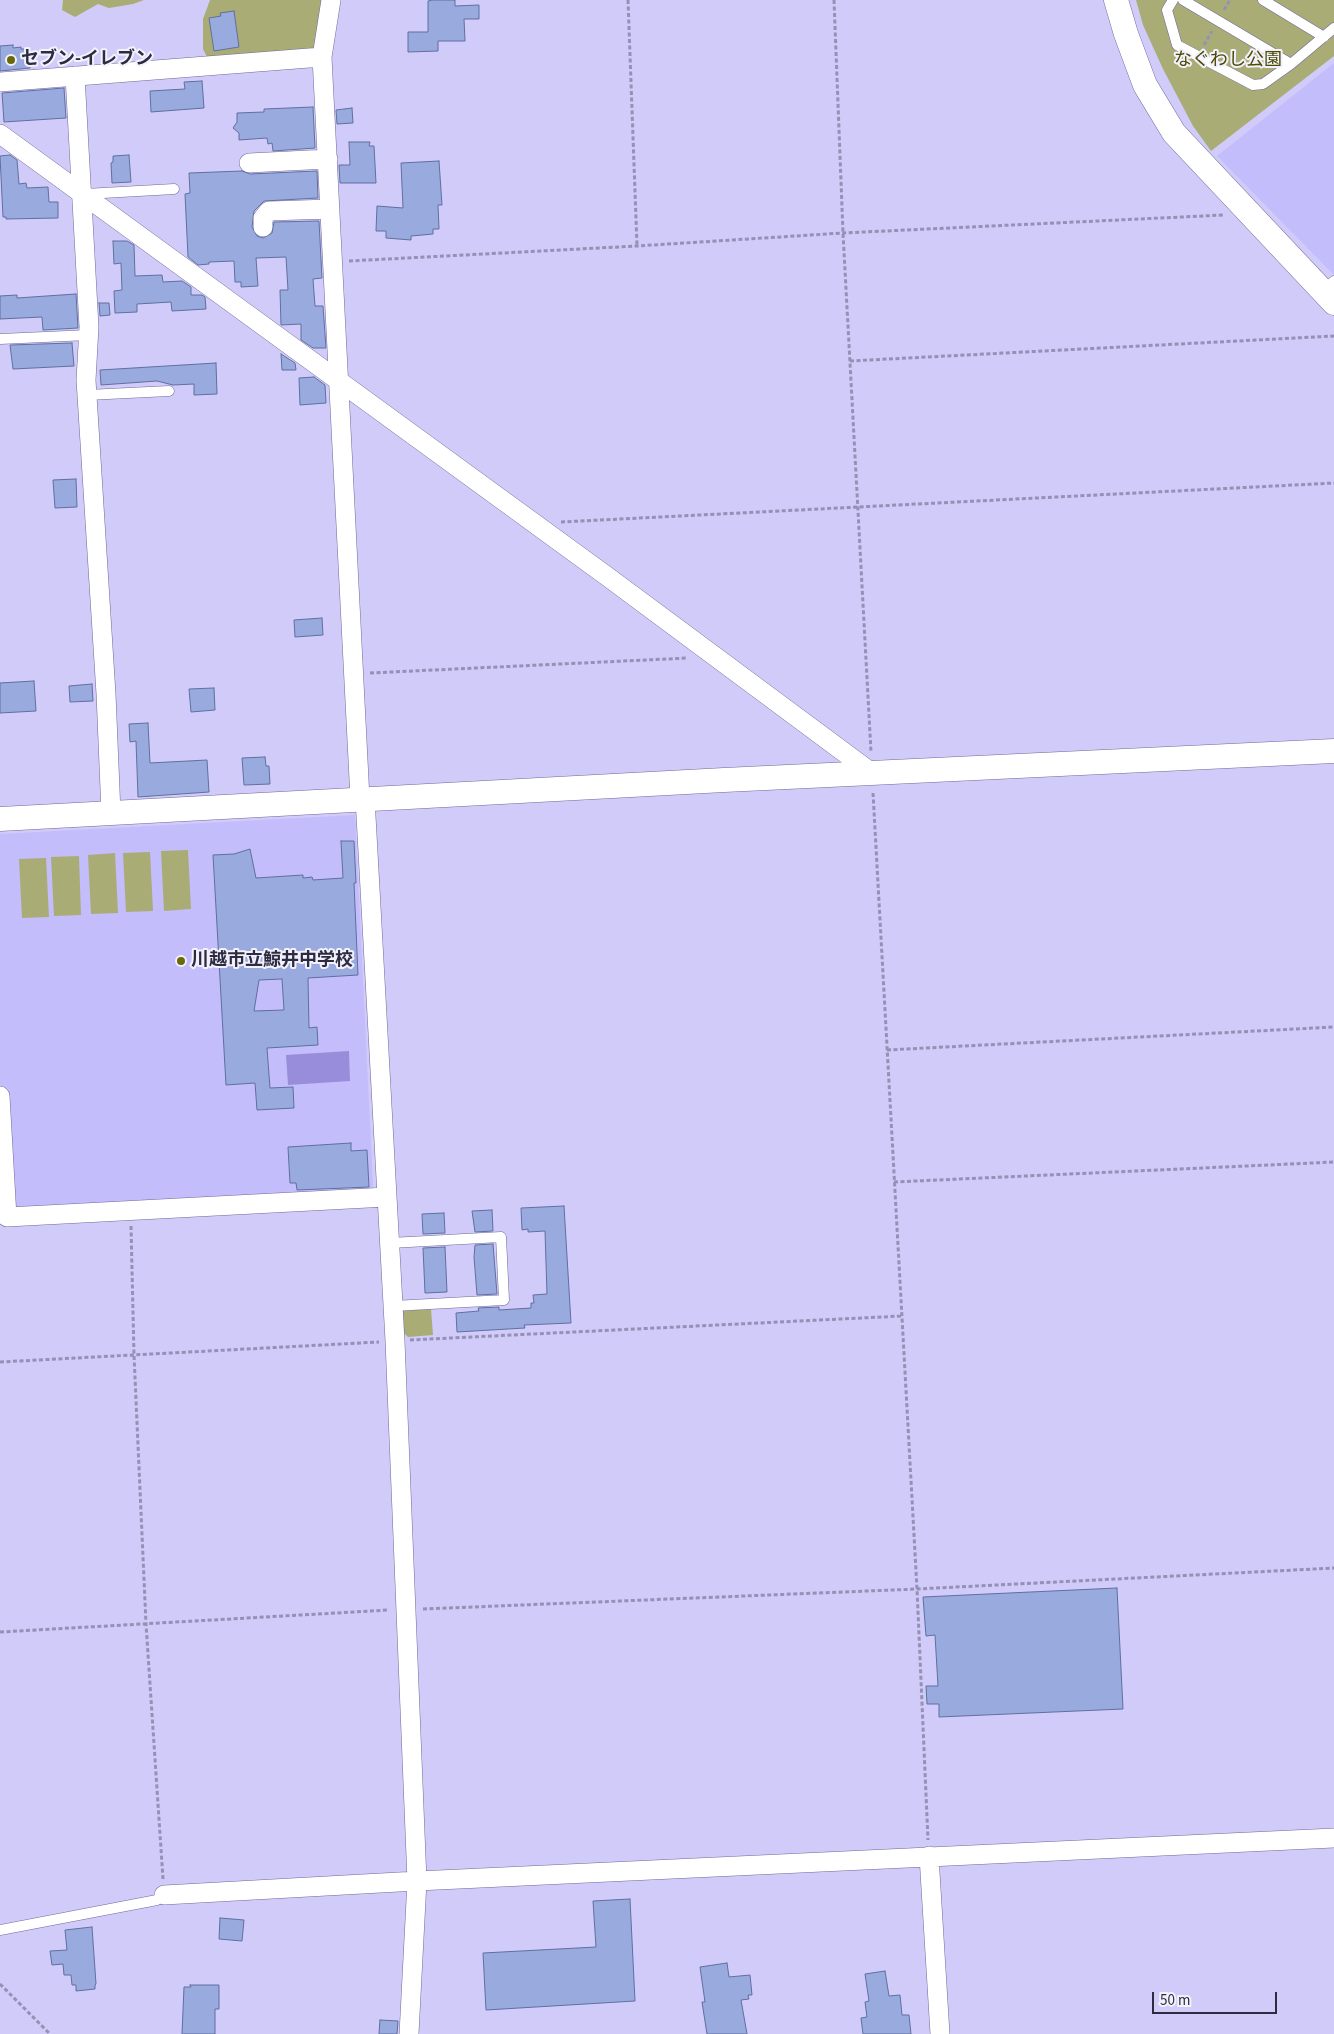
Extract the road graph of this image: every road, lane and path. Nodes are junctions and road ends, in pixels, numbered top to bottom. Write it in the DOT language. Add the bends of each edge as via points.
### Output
graph roads {
  1 [pos="332,0"];
  2 [pos="628,0"];
  3 [pos="834,0"];
  4 [pos="1116,0"];
  5 [pos="1173,0"];
  6 [pos="1183,0"];
  7 [pos="1263,0"];
  8 [pos="1334,28"];
  9 [pos="1324,37"];
  10 [pos="322,57"];
  11 [pos="1291,64"];
  12 [pos="74,76"];
  13 [pos="0,82"];
  14 [pos="0,134"];
  15 [pos="328,159"];
  16 [pos="249,163"];
  17 [pos="174,189"];
  18 [pos="83,194"];
  19 [pos="1240,205"];
  20 [pos="330,209"];
  21 [pos="263,227"];
  22 [pos="843,232"];
  23 [pos="637,246"];
  24 [pos="333,262"];
  25 [pos="1331,295"];
  26 [pos="89,335"];
  27 [pos="1334,336"];
  28 [pos="0,339"];
  29 [pos="850,361"];
  30 [pos="339,382"];
  31 [pos="170,391"];
  32 [pos="88,395"];
  33 [pos="1334,483"];
  34 [pos="858,508"];
  35 [pos="534,523"];
  36 [pos="716,657"];
  37 [pos="354,674"];
  38 [pos="1334,751"];
  39 [pos="872,773"];
  40 [pos="363,799"];
  41 [pos="111,812"];
  42 [pos="0,819"];
  43 [pos="1334,1027"];
  44 [pos="887,1050"];
  45 [pos="0,1096"];
  46 [pos="1334,1162"];
  47 [pos="894,1182"];
  48 [pos="387,1197"];
  49 [pos="130,1210"];
  50 [pos="390,1243"];
  51 [pos="393,1306"];
  52 [pos="902,1316"];
  53 [pos="395,1341"];
  54 [pos="134,1355"];
  55 [pos="0,1362"];
  56 [pos="1334,1568"];
  57 [pos="917,1589"];
  58 [pos="405,1609"];
  59 [pos="146,1624"];
  60 [pos="0,1632"];
  61 [pos="1334,1838"];
  62 [pos="929,1856"];
  63 [pos="416,1880"];
  64 [pos="164,1895"];
  65 [pos="0,1930"];
  66 [pos="0,1984"];
  67 [pos="50,2034"];
  68 [pos="409,2034"];
  69 [pos="940,2034"];
  1 -- 10 [label="street"];
  2 -- 23 [label="path"];
  3 -- 22 [label="path"];
  4 -- 19 [label="street" via="1145,85 1174,133"];
  5 -- 11 [label="lane" via="1167,10 1177,45 1206,61 1253,85 1263,84"];
  6 -- 11 [label="lane"];
  7 -- 9 [label="lane"];
  8 -- 9 [label="lane"];
  9 -- 11 [label="lane"];
  10 -- 12 [label="street"];
  10 -- 15 [label="street"];
  12 -- 13 [label="street"];
  12 -- 18 [label="street"];
  14 -- 18 [label="street"];
  15 -- 16 [label="street"];
  15 -- 20 [label="street"];
  17 -- 18 [label="lane"];
  18 -- 26 [label="street"];
  18 -- 30 [label="street"];
  19 -- 22 [label="path" via="1228,215"];
  19 -- 25 [label="street"];
  20 -- 21 [label="street" via="269,212 263,218"];
  20 -- 24 [label="street"];
  22 -- 23 [label="path"];
  22 -- 29 [label="path"];
  23 -- 24 [label="path"];
  24 -- 30 [label="street"];
  26 -- 28 [label="lane"];
  26 -- 32 [label="street"];
  27 -- 29 [label="path"];
  29 -- 34 [label="path"];
  30 -- 35 [label="street"];
  30 -- 37 [label="street"];
  31 -- 32 [label="lane"];
  32 -- 41 [label="street"];
  33 -- 34 [label="path"];
  34 -- 35 [label="path"];
  34 -- 39 [label="path"];
  35 -- 36 [label="street"];
  36 -- 37 [label="path"];
  36 -- 39 [label="street"];
  37 -- 40 [label="street"];
  38 -- 39 [label="street"];
  39 -- 40 [label="street"];
  39 -- 44 [label="path"];
  40 -- 41 [label="street"];
  40 -- 48 [label="street"];
  41 -- 42 [label="street"];
  43 -- 44 [label="path"];
  44 -- 47 [label="path"];
  45 -- 49 [label="street" via="7,1217"];
  46 -- 47 [label="path"];
  47 -- 52 [label="path"];
  48 -- 49 [label="street"];
  48 -- 50 [label="street"];
  49 -- 54 [label="path"];
  50 -- 51 [label="street"];
  50 -- 51 [label="lane" via="501,1237 504,1300"];
  51 -- 53 [label="street"];
  52 -- 53 [label="path"];
  52 -- 57 [label="path"];
  53 -- 54 [label="path"];
  53 -- 58 [label="street"];
  54 -- 55 [label="path"];
  54 -- 59 [label="path"];
  56 -- 57 [label="path"];
  57 -- 58 [label="path"];
  57 -- 62 [label="path"];
  58 -- 59 [label="path"];
  58 -- 63 [label="street"];
  59 -- 60 [label="path"];
  59 -- 64 [label="path"];
  61 -- 62 [label="street"];
  62 -- 63 [label="street"];
  62 -- 69 [label="street"];
  63 -- 64 [label="street"];
  63 -- 68 [label="street"];
  64 -- 65 [label="lane" via="157,1900"];
  66 -- 67 [label="path"];
}
